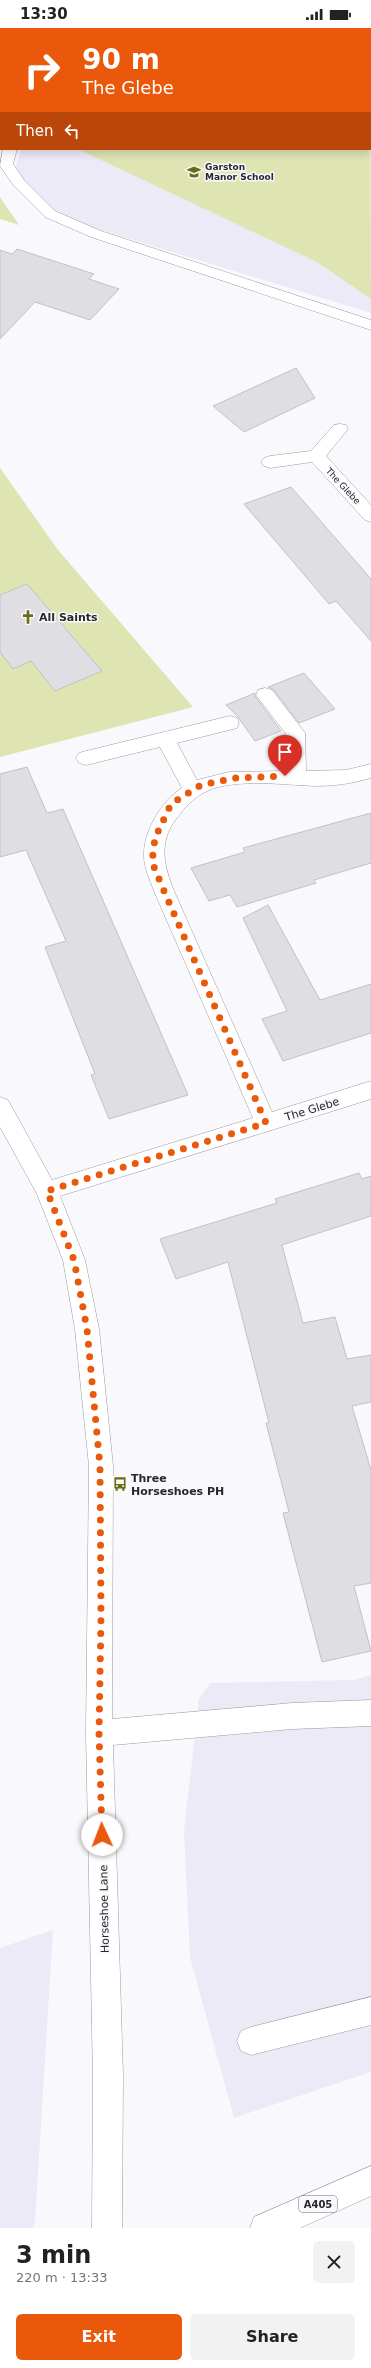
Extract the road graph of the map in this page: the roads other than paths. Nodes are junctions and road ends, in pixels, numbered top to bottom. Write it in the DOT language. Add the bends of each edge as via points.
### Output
graph roads {
  1 [pos="10,150"];
  2 [pos="371,325"];
  3 [pos="340,429"];
  4 [pos="316,456"];
  5 [pos="270,462"];
  6 [pos="371,516"];
  7 [pos="265,695"];
  8 [pos="230,723"];
  9 [pos="166,740"];
  10 [pos="86,758"];
  11 [pos="371,771"];
  12 [pos="296,777"];
  13 [pos="193,791"];
  14 [pos="371,1090"];
  15 [pos="0,1106"];
  16 [pos="266,1123"];
  17 [pos="47,1191"];
  18 [pos="371,1713"];
  19 [pos="99,1733"];
  20 [pos="371,2011"];
  21 [pos="251,2041"];
  22 [pos="371,2181"];
  23 [pos="107,2228"];
  24 [pos="265,2228"];
  1 -- 2 [label="main road" via="6,164 19,184 50,214 96,234"];
  3 -- 4 [label="main road"];
  4 -- 5 [label="main road"];
  4 -- 6 [label="main road, The Glebe"];
  7 -- 12 [label="main road" via="295,733"];
  8 -- 9 [label="main road"];
  9 -- 10 [label="main road"];
  9 -- 13 [label="main road"];
  11 -- 12 [label="main road" via="332,779"];
  12 -- 13 [label="main road" via="235,778 201,785"];
  13 -- 16 [label="main road" via="171,804 155,838 152,862"];
  14 -- 16 [label="main road, The Glebe"];
  15 -- 17 [label="main road, Horseshoe Lane"];
  16 -- 17 [label="main road, The Glebe"];
  17 -- 19 [label="main road, Horseshoe Lane" via="74,1260 87,1329 100,1458"];
  18 -- 19 [label="main road" via="292,1716"];
  19 -- 23 [label="main road, Horseshoe Lane" via="108,2076"];
  20 -- 21 [label="main road"];
  22 -- 24 [label="main road, A405"];
}
